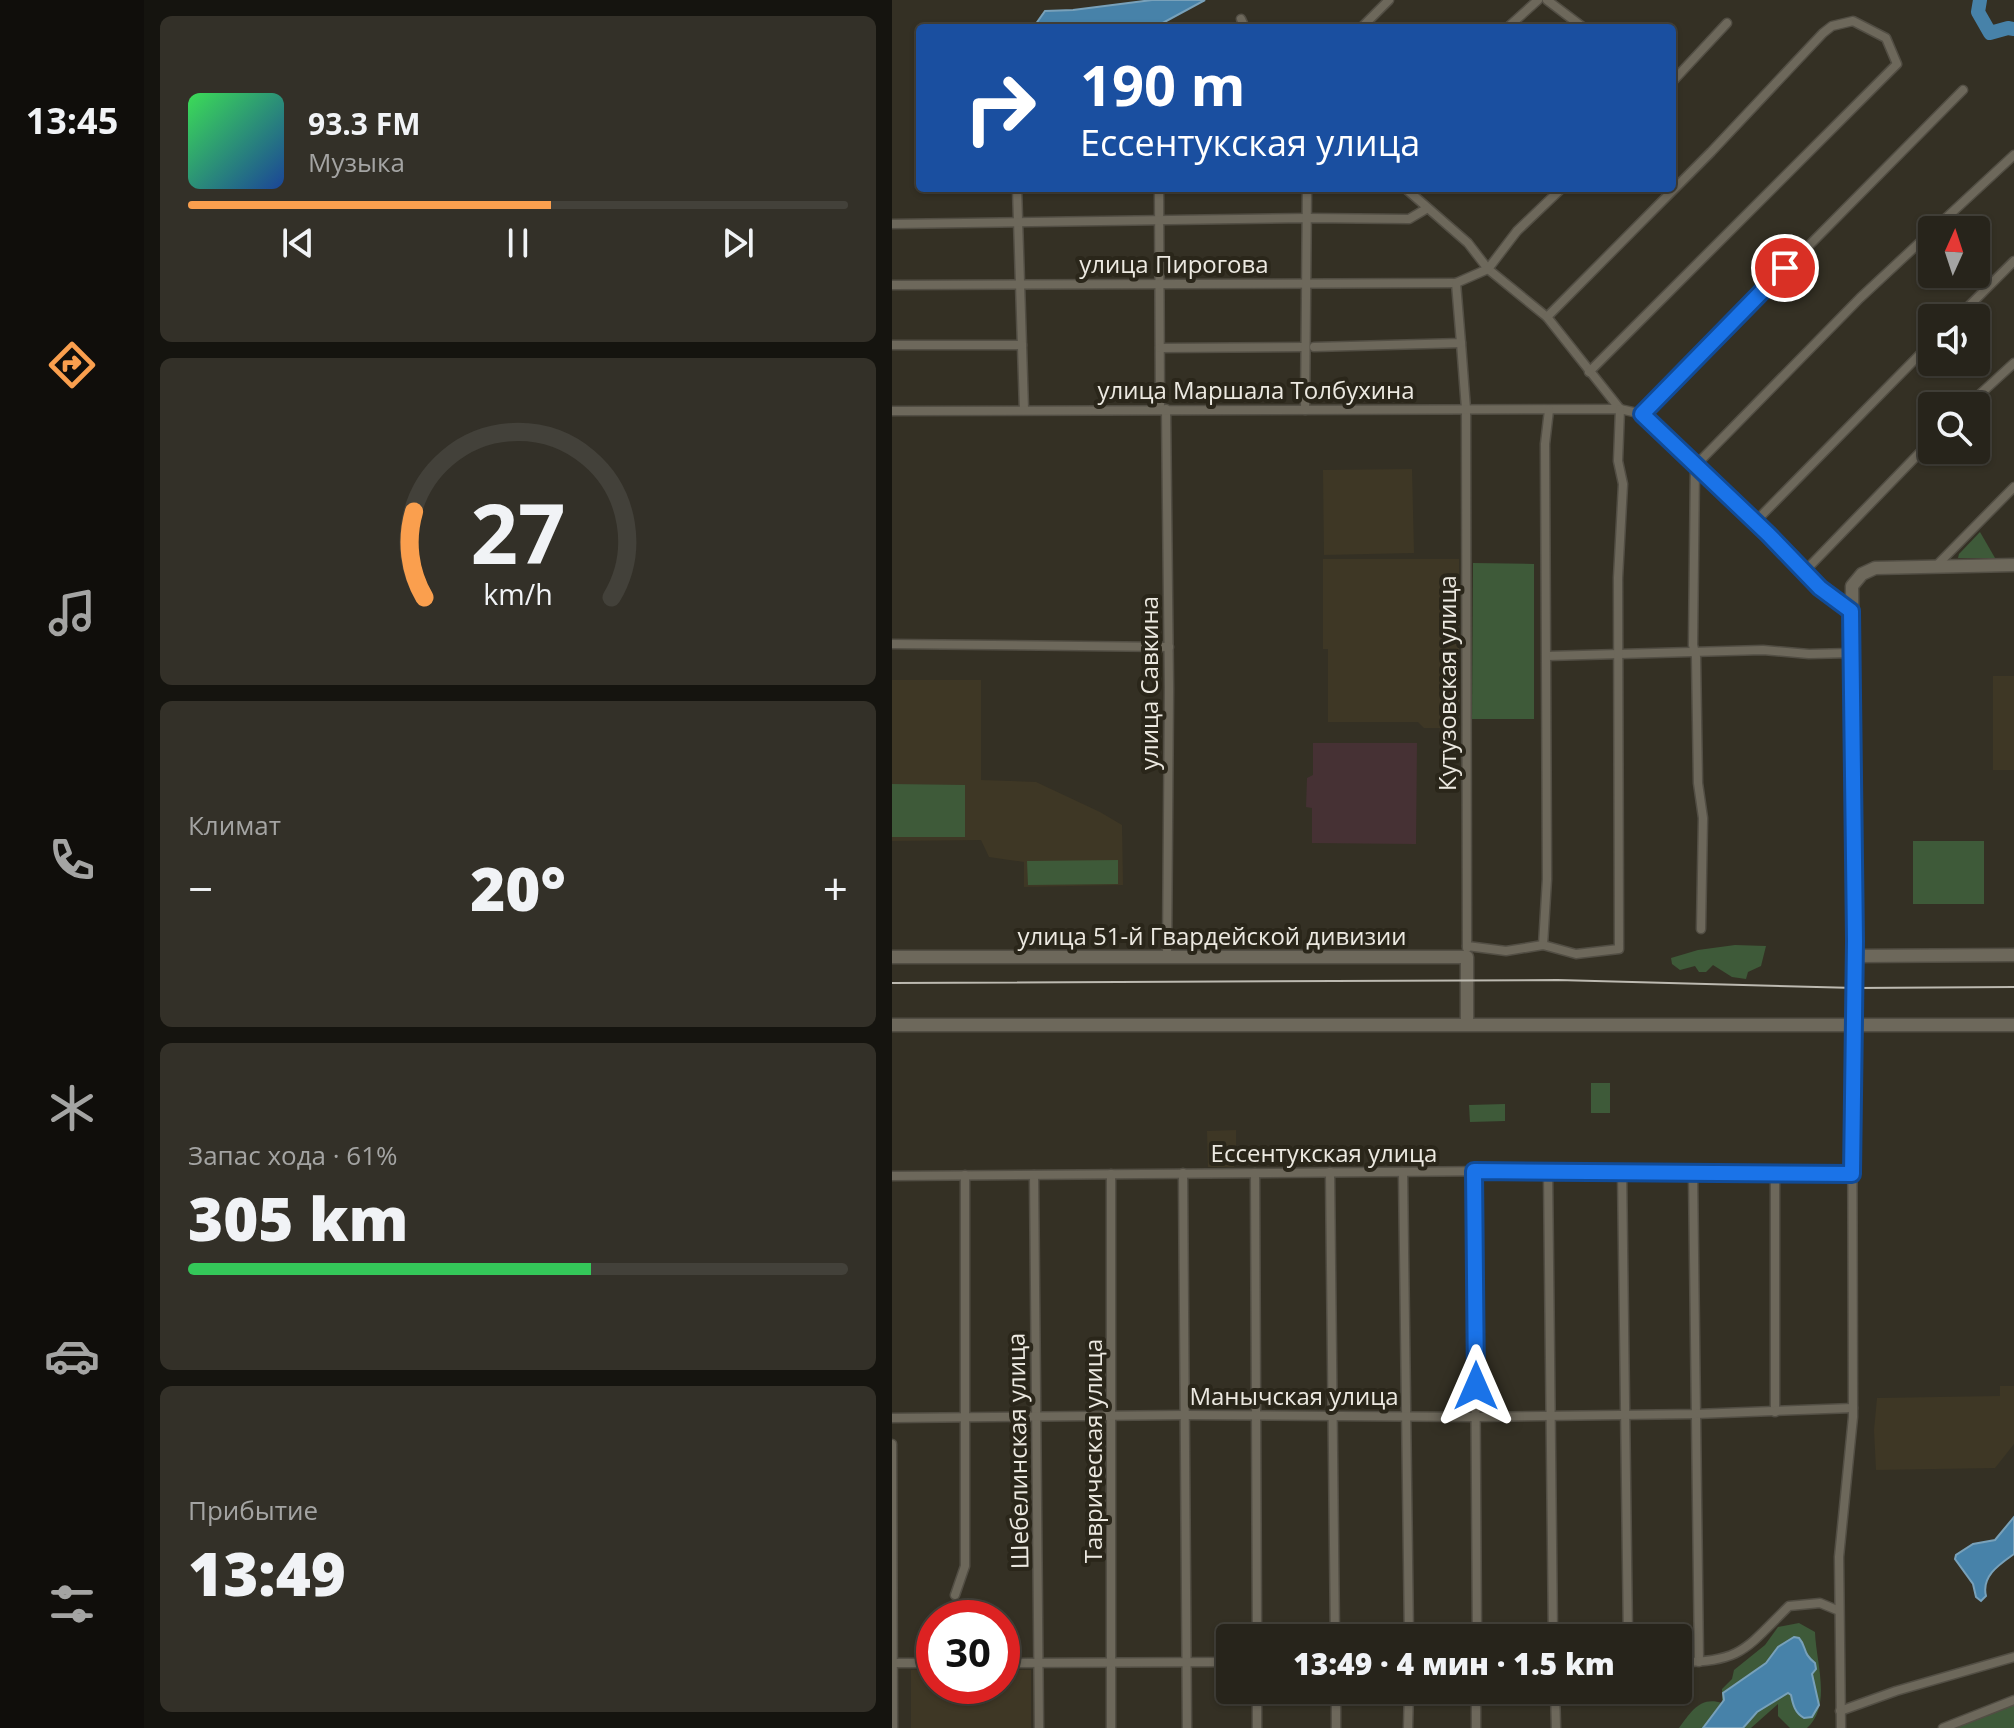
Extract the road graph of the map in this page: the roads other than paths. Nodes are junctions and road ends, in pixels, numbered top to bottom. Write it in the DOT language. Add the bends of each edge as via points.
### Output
graph roads {
  1 [pos="1389,0"];
  2 [pos="1538,0"];
  3 [pos="1547,0"];
  4 [pos="1727,23"];
  5 [pos="1365,24"];
  6 [pos="1511,24"];
  7 [pos="1579,24"];
  8 [pos="1676,78"];
  9 [pos="1963,90"];
  10 [pos="2014,155"];
  11 [pos="1676,187"];
  12 [pos="1017,192"];
  13 [pos="1159,192"];
  14 [pos="1307,192"];
  15 [pos="1409,192"];
  16 [pos="1558,192"];
  17 [pos="1671,192"];
  18 [pos="1426,209"];
  19 [pos="1947,216"];
  20 [pos="1308,218"];
  21 [pos="1159,220"];
  22 [pos="1017,222"];
  23 [pos="892,224"];
  24 [pos="1918,243"];
  25 [pos="2014,261"];
  26 [pos="1488,269"];
  27 [pos="1021,282"];
  28 [pos="1307,282"];
  29 [pos="1456,283"];
  30 [pos="892,285"];
  31 [pos="1160,286"];
  32 [pos="1971,304"];
  33 [pos="1547,317"];
  34 [pos="1461,343"];
  35 [pos="892,345"];
  36 [pos="1022,345"];
  37 [pos="1309,347"];
  38 [pos="1160,348"];
  39 [pos="1918,356"];
  40 [pos="2014,363"];
  41 [pos="1589,372"];
  42 [pos="1982,392"];
  43 [pos="1163,409"];
  44 [pos="1466,409"];
  45 [pos="1620,409"];
  46 [pos="1024,410"];
  47 [pos="1305,410"];
  48 [pos="1549,410"];
  49 [pos="892,411"];
  50 [pos="1642,414"];
  51 [pos="1918,454"];
  52 [pos="1695,466"];
  53 [pos="2014,487"];
  54 [pos="1755,522"];
  55 [pos="2014,565"];
  56 [pos="1935,567"];
  57 [pos="1804,572"];
  58 [pos="1851,611"];
  59 [pos="892,644"];
  60 [pos="1169,647"];
  61 [pos="1695,651"];
  62 [pos="1619,652"];
  63 [pos="1851,653"];
  64 [pos="1547,656"];
  65 [pos="1701,929"];
  66 [pos="1543,945"];
  67 [pos="1467,952"];
  68 [pos="2014,955"];
  69 [pos="1855,956"];
  70 [pos="892,957"];
  71 [pos="1167,957"];
  72 [pos="1467,1023"];
  73 [pos="1852,1024"];
  74 [pos="892,1025"];
  75 [pos="2014,1025"];
  76 [pos="1622,1170"];
  77 [pos="1474,1171"];
  78 [pos="1548,1171"];
  79 [pos="1330,1172"];
  80 [pos="1403,1172"];
  81 [pos="1183,1173"];
  82 [pos="1255,1173"];
  83 [pos="1693,1173"];
  84 [pos="1111,1174"];
  85 [pos="1775,1174"];
  86 [pos="1852,1174"];
  87 [pos="965,1175"];
  88 [pos="1034,1175"];
  89 [pos="892,1176"];
  90 [pos="1853,1408"];
  91 [pos="1775,1412"];
  92 [pos="1256,1414"];
  93 [pos="1696,1414"];
  94 [pos="1112,1415"];
  95 [pos="1185,1415"];
  96 [pos="1333,1415"];
  97 [pos="1551,1415"];
  98 [pos="1625,1415"];
  99 [pos="965,1416"];
  100 [pos="1406,1416"];
  101 [pos="1037,1417"];
  102 [pos="1476,1417"];
  103 [pos="892,1418"];
  104 [pos="892,1444"];
  105 [pos="955,1595"];
  106 [pos="1837,1610"];
  107 [pos="1257,1624"];
  108 [pos="1335,1624"];
  109 [pos="1409,1624"];
  110 [pos="1477,1624"];
  111 [pos="1553,1624"];
  112 [pos="1628,1624"];
  113 [pos="2014,1657"];
  114 [pos="1111,1661"];
  115 [pos="1186,1662"];
  116 [pos="1216,1662"];
  117 [pos="1692,1662"];
  118 [pos="1699,1662"];
  119 [pos="893,1663"];
  120 [pos="916,1663"];
  121 [pos="1020,1663"];
  122 [pos="1039,1663"];
  123 [pos="2014,1700"];
  124 [pos="1257,1704"];
  125 [pos="1336,1704"];
  126 [pos="1409,1704"];
  127 [pos="1476,1704"];
  128 [pos="1555,1704"];
  129 [pos="1840,1711"];
  130 [pos="893,1728"];
  131 [pos="1039,1728"];
  132 [pos="1111,1728"];
  133 [pos="1187,1728"];
  134 [pos="1257,1728"];
  135 [pos="1336,1728"];
  136 [pos="1408,1728"];
  137 [pos="1476,1728"];
  138 [pos="1556,1728"];
  139 [pos="1841,1728"];
  140 [pos="1943,1728"];
  1 -- 5 [label="street"];
  2 -- 6 [label="street"];
  3 -- 7 [label="street"];
  4 -- 8 [label="street"];
  9 -- 50 [label="street"];
  10 -- 19 [label="street"];
  11 -- 41 [label="street" via="1832,26 1853,21 1886,38 1897,64"];
  12 -- 22 [label="street"];
  13 -- 21 [label="street, улица Савкина"];
  14 -- 20 [label="street"];
  15 -- 18 [label="street"];
  16 -- 26 [label="street" via="1517,231"];
  17 -- 33 [label="street"];
  18 -- 20 [label="street" via="1409,219"];
  18 -- 26 [label="street" via="1468,243"];
  20 -- 21 [label="street"];
  20 -- 28 [label="street"];
  21 -- 22 [label="street"];
  21 -- 31 [label="street, улица Савкина"];
  22 -- 23 [label="street"];
  22 -- 27 [label="street"];
  24 -- 52 [label="street"];
  25 -- 32 [label="street"];
  26 -- 29 [label="street"];
  26 -- 33 [label="street"];
  27 -- 30 [label="street, улица Пирогова"];
  27 -- 31 [label="street, улица Пирогова"];
  27 -- 36 [label="street"];
  28 -- 29 [label="street, улица Пирогова"];
  28 -- 31 [label="street, улица Пирогова"];
  28 -- 37 [label="street"];
  29 -- 34 [label="street, Кутузовская улица"];
  31 -- 38 [label="street, улица Савкина"];
  33 -- 41 [label="street"];
  34 -- 37 [label="street"];
  34 -- 44 [label="street, Кутузовская улица"];
  35 -- 36 [label="street"];
  36 -- 46 [label="street"];
  37 -- 38 [label="street"];
  37 -- 47 [label="street"];
  38 -- 43 [label="street, улица Савкина"];
  39 -- 54 [label="street"];
  40 -- 42 [label="street"];
  41 -- 45 [label="street"];
  43 -- 46 [label="street, улица Маршала Толбухина"];
  43 -- 47 [label="street, улица Маршала Толбухина"];
  43 -- 60 [label="street, улица Савкина"];
  44 -- 47 [label="street, улица Маршала Толбухина"];
  44 -- 48 [label="street, улица Маршала Толбухина"];
  44 -- 67 [label="street, Кутузовская улица"];
  45 -- 48 [label="street, улица Маршала Толбухина"];
  45 -- 50 [label="street, улица Маршала Толбухина"];
  45 -- 62 [label="street"];
  46 -- 49 [label="street, улица Маршала Толбухина"];
  48 -- 64 [label="street"];
  50 -- 52 [label="street"];
  51 -- 57 [label="street"];
  52 -- 54 [label="street"];
  52 -- 61 [label="street"];
  53 -- 56 [label="street"];
  54 -- 57 [label="street"];
  55 -- 56 [label="main road"];
  56 -- 58 [label="main road" via="1868,570 1852,586"];
  57 -- 58 [label="street"];
  58 -- 63 [label="main road"];
  59 -- 60 [label="street"];
  60 -- 71 [label="street, улица Савкина"];
  61 -- 62 [label="street"];
  61 -- 63 [label="street"];
  61 -- 65 [label="street" via="1703,818"];
  62 -- 64 [label="street"];
  62 -- 66 [label="street" via="1619,949 1576,954"];
  63 -- 69 [label="main road"];
  64 -- 66 [label="street"];
  66 -- 67 [label="street"];
  67 -- 71 [label="main road, улица 51-й Гвардейской дивизии"];
  67 -- 72 [label="main road"];
  68 -- 69 [label="main road"];
  69 -- 73 [label="main road"];
  70 -- 71 [label="main road, улица 51-й Гвардейской дивизии"];
  72 -- 73 [label="main road"];
  72 -- 74 [label="main road"];
  73 -- 75 [label="main road"];
  73 -- 86 [label="street"];
  76 -- 78 [label="street, Ессентукская улица"];
  76 -- 83 [label="street, Ессентукская улица"];
  76 -- 98 [label="street"];
  77 -- 78 [label="street, Ессентукская улица"];
  77 -- 80 [label="street, Ессентукская улица"];
  77 -- 102 [label="street"];
  78 -- 97 [label="street"];
  79 -- 80 [label="street, Ессентукская улица"];
  79 -- 82 [label="street, Ессентукская улица"];
  79 -- 96 [label="street"];
  80 -- 100 [label="street"];
  81 -- 82 [label="street, Ессентукская улица"];
  81 -- 84 [label="street, Ессентукская улица"];
  81 -- 95 [label="street"];
  82 -- 92 [label="street"];
  83 -- 85 [label="street, Ессентукская улица"];
  83 -- 93 [label="street"];
  84 -- 88 [label="street, Ессентукская улица"];
  84 -- 94 [label="street, Таврическая улица"];
  85 -- 86 [label="street, Ессентукская улица"];
  85 -- 91 [label="street"];
  86 -- 90 [label="street"];
  87 -- 88 [label="street, Ессентукская улица"];
  87 -- 89 [label="street, Ессентукская улица"];
  87 -- 99 [label="street"];
  88 -- 101 [label="street, Шебелинская улица"];
  90 -- 91 [label="street, Манычская улица"];
  90 -- 106 [label="street"];
  91 -- 93 [label="street, Манычская улица"];
  92 -- 95 [label="street, Манычская улица"];
  92 -- 96 [label="street, Манычская улица"];
  92 -- 107 [label="street"];
  93 -- 98 [label="street, Манычская улица"];
  93 -- 118 [label="street"];
  94 -- 95 [label="street, Манычская улица"];
  94 -- 101 [label="street, Манычская улица"];
  94 -- 114 [label="street, Таврическая улица"];
  95 -- 115 [label="street"];
  96 -- 100 [label="street, Манычская улица"];
  96 -- 108 [label="street"];
  97 -- 98 [label="street, Манычская улица"];
  97 -- 102 [label="street, Манычская улица"];
  97 -- 111 [label="street"];
  98 -- 112 [label="street"];
  99 -- 101 [label="street, Манычская улица"];
  99 -- 103 [label="street, Манычская улица"];
  99 -- 105 [label="street" via="965,1566"];
  100 -- 102 [label="street, Манычская улица"];
  100 -- 109 [label="street"];
  101 -- 122 [label="street, Шебелинская улица"];
  102 -- 110 [label="street"];
  104 -- 119 [label="street"];
  106 -- 118 [label="street" via="1820,1603 1789,1606 1746,1649"];
  106 -- 129 [label="street"];
  113 -- 129 [label="street"];
  114 -- 115 [label="street"];
  114 -- 122 [label="street"];
  114 -- 132 [label="street, Таврическая улица"];
  115 -- 116 [label="street"];
  115 -- 133 [label="street"];
  117 -- 118 [label="street"];
  119 -- 120 [label="street"];
  119 -- 130 [label="street"];
  121 -- 122 [label="street"];
  122 -- 131 [label="street, Шебелинская улица"];
  123 -- 140 [label="street"];
  124 -- 134 [label="street"];
  125 -- 135 [label="street"];
  126 -- 136 [label="street"];
  127 -- 137 [label="street"];
  128 -- 138 [label="street"];
  129 -- 139 [label="street"];
}
